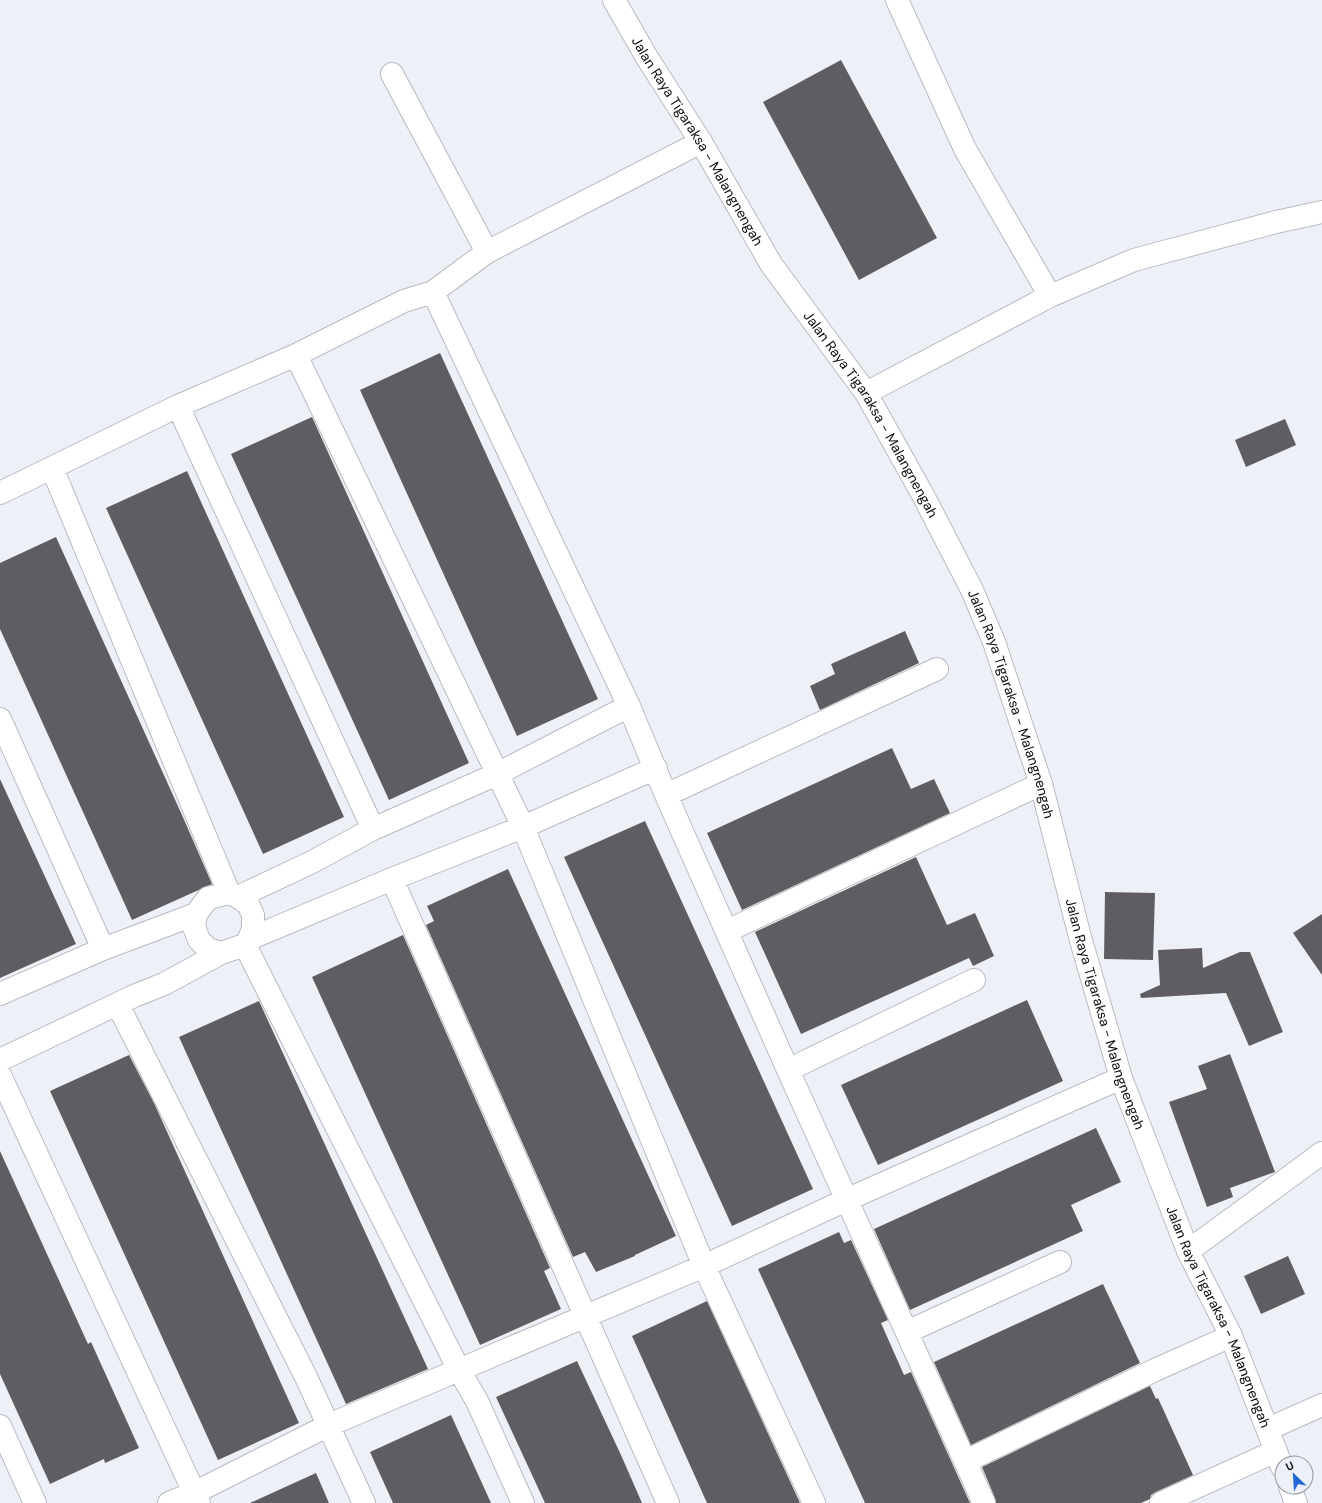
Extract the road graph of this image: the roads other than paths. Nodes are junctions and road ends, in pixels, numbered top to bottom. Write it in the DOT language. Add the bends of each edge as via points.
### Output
graph roads {
  1 [pos="614,0"];
  2 [pos="896,0"];
  3 [pos="392,74"];
  4 [pos="701,142"];
  5 [pos="1322,212"];
  6 [pos="487,252"];
  7 [pos="433,292"];
  8 [pos="1050,296"];
  9 [pos="296,355"];
  10 [pos="866,393"];
  11 [pos="178,406"];
  12 [pos="52,468"];
  13 [pos="0,493"];
  14 [pos="937,669"];
  15 [pos="629,706"];
  16 [pos="0,719"];
  17 [pos="656,768"];
  18 [pos="497,774"];
  19 [pos="1041,784"];
  20 [pos="666,795"];
  21 [pos="523,827"];
  22 [pos="373,829"];
  23 [pos="392,879"];
  24 [pos="233,895"];
  25 [pos="196,914"];
  26 [pos="727,931"];
  27 [pos="247,942"];
  28 [pos="103,948"];
  29 [pos="221,953"];
  30 [pos="974,980"];
  31 [pos="0,994"];
  32 [pos="118,1005"];
  33 [pos="0,1060"];
  34 [pos="788,1070"];
  35 [pos="0,1075"];
  36 [pos="1120,1078"];
  37 [pos="1322,1153"];
  38 [pos="846,1200"];
  39 [pos="1188,1251"];
  40 [pos="1060,1262"];
  41 [pos="704,1266"];
  42 [pos="586,1316"];
  43 [pos="907,1332"];
  44 [pos="1231,1336"];
  45 [pos="459,1370"];
  46 [pos="1322,1405"];
  47 [pos="329,1425"];
  48 [pos="0,1426"];
  49 [pos="1268,1428"];
  50 [pos="1278,1455"];
  51 [pos="966,1461"];
  52 [pos="1274,1461"];
  53 [pos="196,1498"];
  54 [pos="35,1503"];
  55 [pos="170,1503"];
  56 [pos="364,1503"];
  57 [pos="523,1503"];
  58 [pos="668,1503"];
  59 [pos="814,1503"];
  60 [pos="984,1503"];
  61 [pos="1161,1503"];
  1 -- 4 [label="street, Jalan Raya Tigaraksa - Malangnengah"];
  2 -- 8 [label="street" via="965,149"];
  3 -- 6 [label="street"];
  4 -- 6 [label="street"];
  4 -- 10 [label="street, Jalan Raya Tigaraksa - Malangnengah" via="771,264"];
  5 -- 8 [label="street" via="1134,260"];
  6 -- 7 [label="street"];
  7 -- 9 [label="street" via="404,301"];
  7 -- 15 [label="street"];
  8 -- 10 [label="street"];
  9 -- 11 [label="street"];
  9 -- 18 [label="street"];
  10 -- 19 [label="street, Jalan Raya Tigaraksa - Malangnengah" via="972,590 994,642"];
  11 -- 12 [label="street"];
  11 -- 22 [label="street"];
  12 -- 13 [label="street"];
  12 -- 24 [label="street"];
  14 -- 20 [label="street"];
  15 -- 17 [label="street"];
  15 -- 18 [label="street"];
  16 -- 28 [label="street"];
  17 -- 20 [label="street"];
  17 -- 21 [label="street"];
  18 -- 21 [label="street"];
  18 -- 22 [label="street"];
  19 -- 26 [label="street"];
  19 -- 36 [label="street, Jalan Raya Tigaraksa - Malangnengah" via="1080,937"];
  20 -- 26 [label="street"];
  21 -- 23 [label="street"];
  21 -- 41 [label="street"];
  22 -- 24 [label="street" via="312,862"];
  23 -- 27 [label="street"];
  23 -- 42 [label="street"];
  24 -- 25 [label="street" via="208,898"];
  24 -- 27 [label="street" via="248,904 253,916 253,928"];
  25 -- 28 [label="street"];
  25 -- 29 [label="street" via="194,927 199,940 208,949"];
  26 -- 34 [label="street"];
  27 -- 29 [label="street"];
  27 -- 45 [label="street"];
  28 -- 31 [label="street"];
  29 -- 32 [label="street"];
  30 -- 34 [label="street"];
  32 -- 33 [label="street"];
  32 -- 47 [label="street"];
  34 -- 38 [label="street"];
  35 -- 53 [label="street"];
  36 -- 38 [label="street"];
  36 -- 39 [label="street, Jalan Raya Tigaraksa - Malangnengah"];
  37 -- 39 [label="street"];
  38 -- 41 [label="street"];
  38 -- 43 [label="street"];
  39 -- 44 [label="street, Jalan Raya Tigaraksa - Malangnengah"];
  40 -- 43 [label="street"];
  41 -- 42 [label="street"];
  41 -- 59 [label="street"];
  42 -- 45 [label="street"];
  42 -- 58 [label="street"];
  43 -- 51 [label="street"];
  44 -- 49 [label="street, Jalan Raya Tigaraksa - Malangnengah"];
  44 -- 51 [label="street"];
  45 -- 47 [label="street"];
  45 -- 57 [label="street" via="477,1401"];
  46 -- 49 [label="street"];
  47 -- 53 [label="street"];
  47 -- 56 [label="street"];
  48 -- 54 [label="street"];
  49 -- 50 [label="street, Jalan Raya Tigaraksa - Malangnengah"];
  51 -- 60 [label="street"];
  52 -- 61 [label="street"];
  53 -- 55 [label="street"];
}
